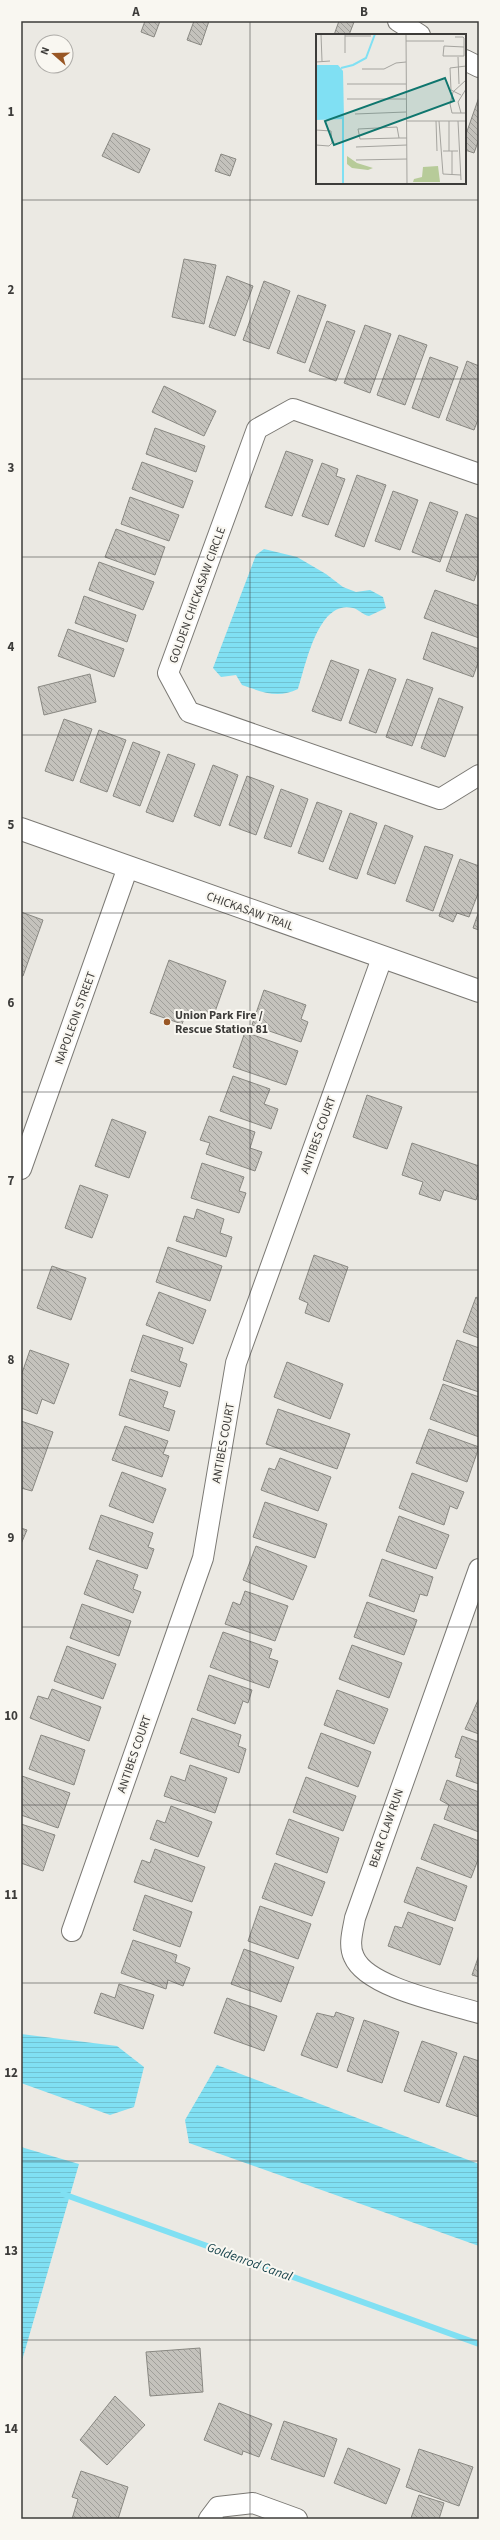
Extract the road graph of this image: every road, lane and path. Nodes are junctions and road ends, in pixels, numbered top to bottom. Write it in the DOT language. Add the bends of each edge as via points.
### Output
graph roads {
  1 [pos="398,21"];
  2 [pos="418,34"];
  3 [pos="466,60"];
  4 [pos="479,67"];
  5 [pos="479,474"];
  6 [pos="479,775"];
  7 [pos="21,829"];
  8 [pos="128,867"];
  9 [pos="382,958"];
  10 [pos="479,991"];
  11 [pos="21,1169"];
  12 [pos="479,1569"];
  13 [pos="72,1931"];
  14 [pos="479,2013"];
  15 [pos="209,2519"];
  16 [pos="297,2519"];
  1 -- 2 [label="street"];
  3 -- 4 [label="street"];
  5 -- 6 [label="street, GOLDEN CHICKASAW CIRCLE" via="293,409 258,429 168,673 189,712 440,799"];
  7 -- 8 [label="street, CHICKASAW TRAIL"];
  8 -- 9 [label="street, CHICKASAW TRAIL"];
  8 -- 11 [label="street, NAPOLEON STREET"];
  9 -- 10 [label="street, CHICKASAW TRAIL"];
  9 -- 13 [label="street, ANTIBES COURT" via="236,1363 203,1558"];
  12 -- 14 [label="street, BEAR CLAW RUN" via="355,1918 352,1946 353,1956 358,1965 376,1980"];
  15 -- 16 [label="street" via="218,2507 252,2503"];
}
